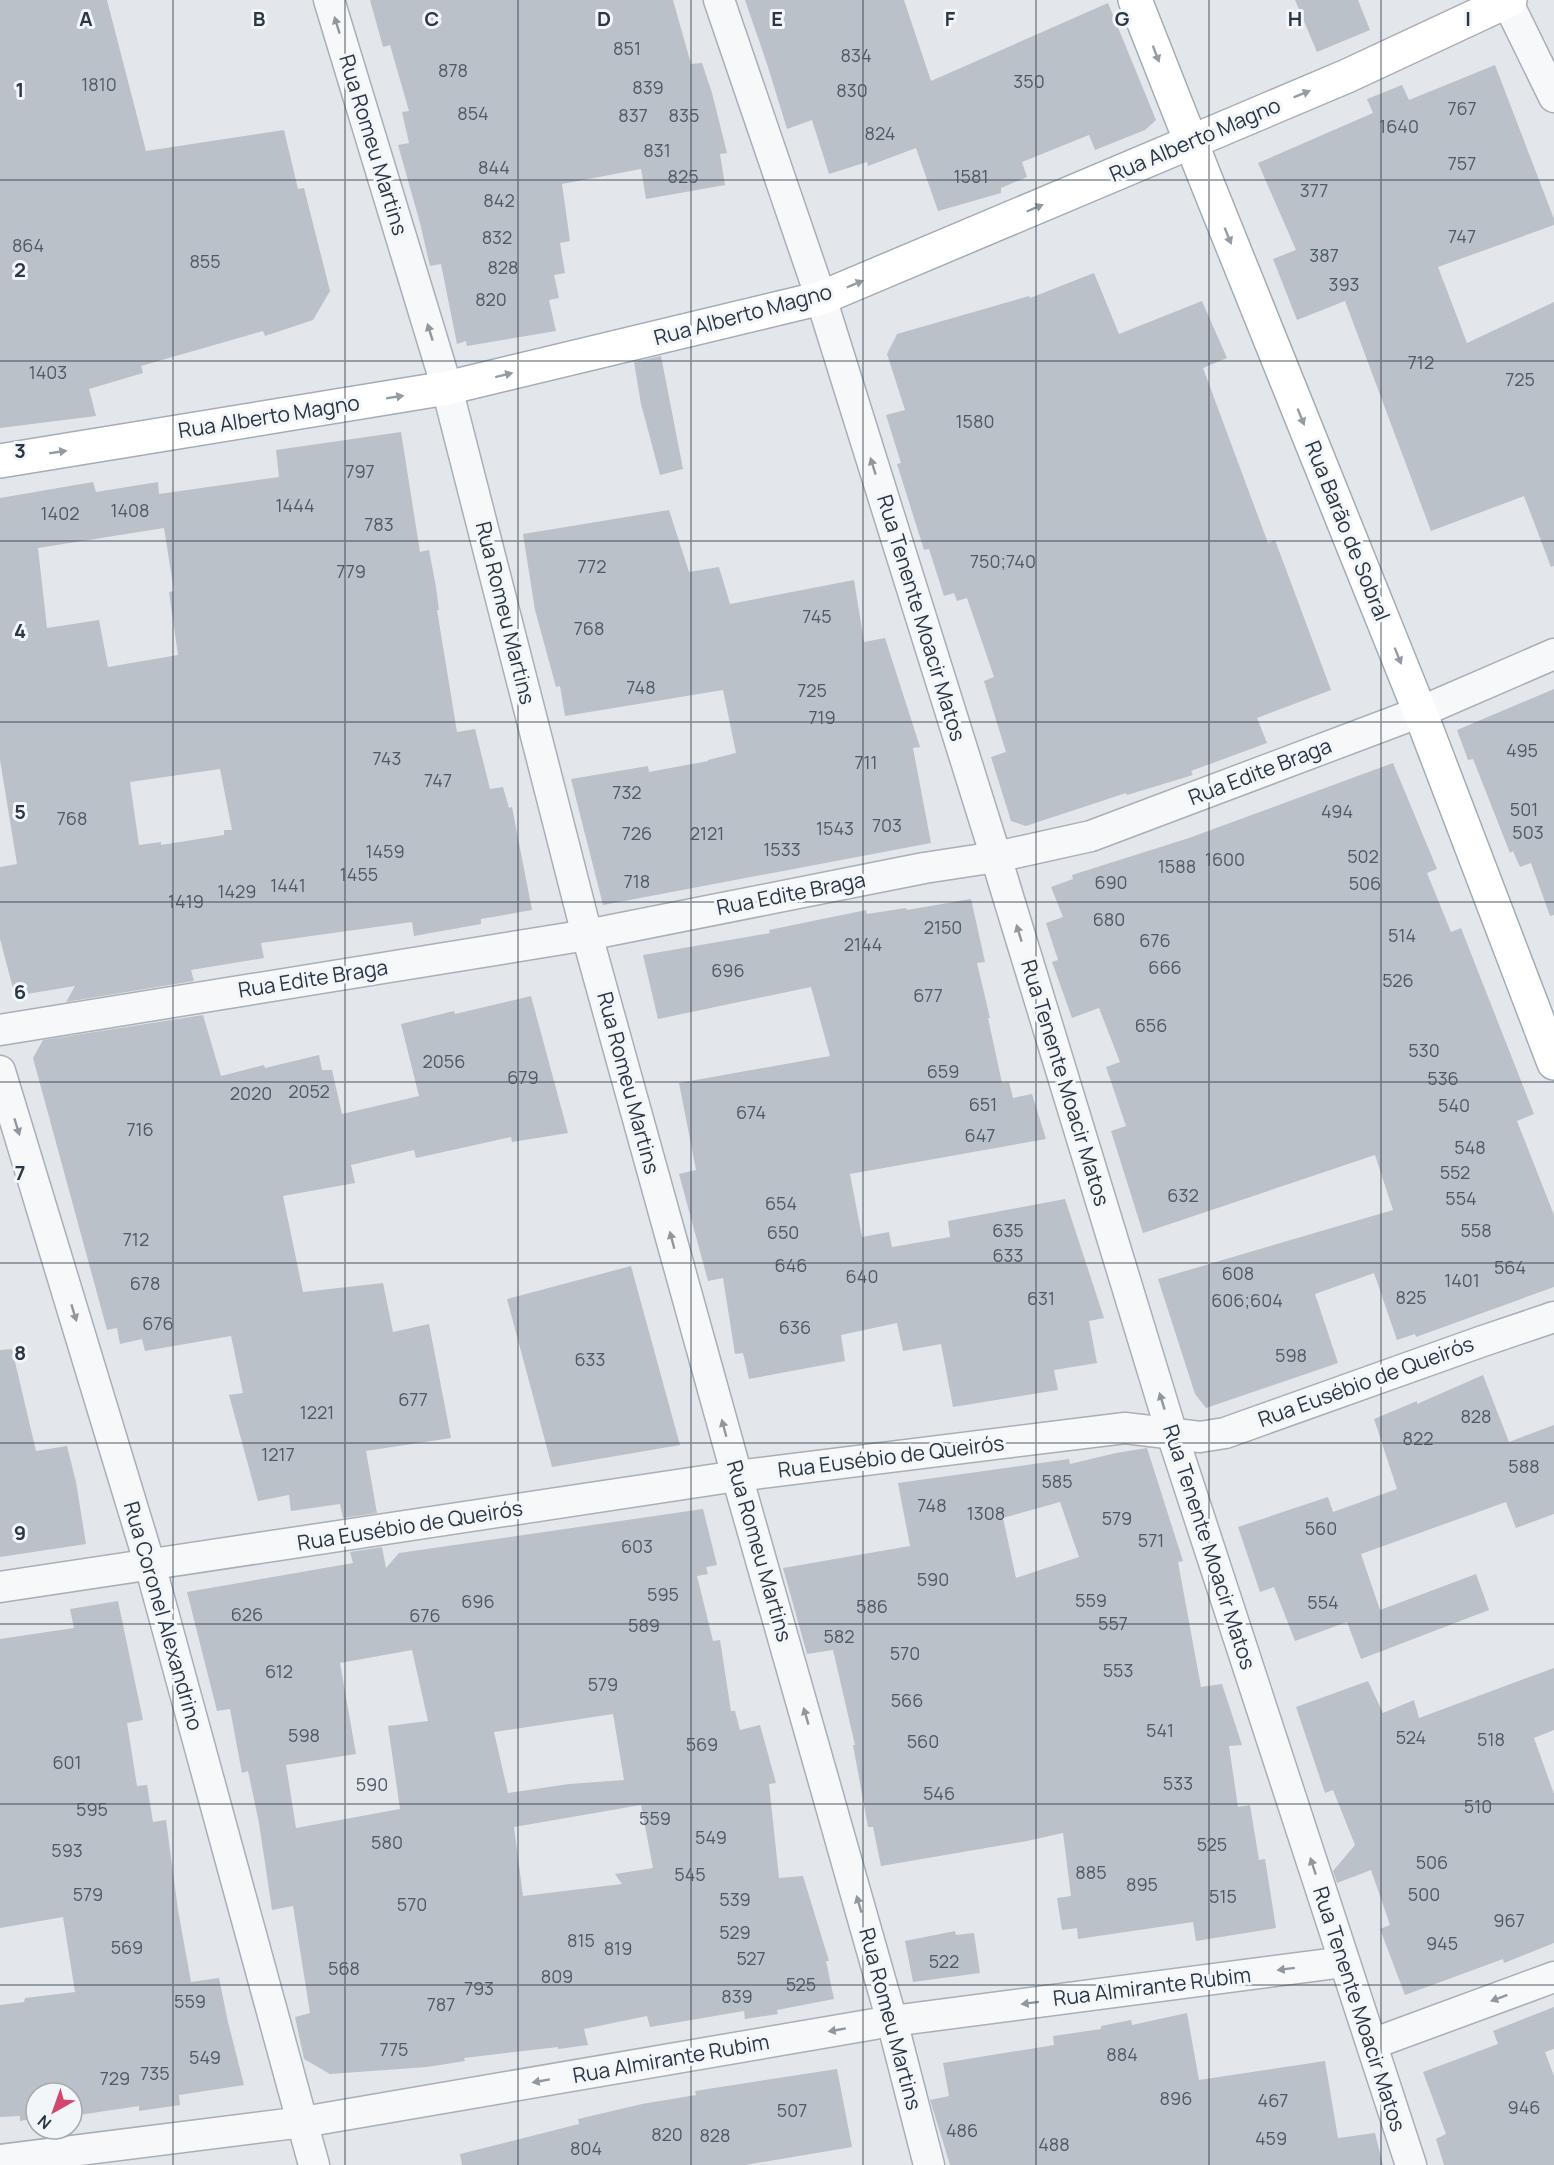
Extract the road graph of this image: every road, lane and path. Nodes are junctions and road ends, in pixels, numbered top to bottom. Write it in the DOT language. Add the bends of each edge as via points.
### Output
graph roads {
  1 [pos="330,0"];
  2 [pos="718,0"];
  3 [pos="1135,0"];
  4 [pos="1508,1"];
  5 [pos="1554,97"];
  6 [pos="1191,142"];
  7 [pos="821,298"];
  8 [pos="447,388"];
  9 [pos="0,461"];
  10 [pos="1554,654"];
  11 [pos="1420,711"];
  12 [pos="996,857"];
  13 [pos="587,935"];
  14 [pos="0,1030"];
  15 [pos="1554,1063"];
  16 [pos="0,1071"];
  17 [pos="1554,1317"];
  18 [pos="1172,1434"];
  19 [pos="737,1476"];
  20 [pos="150,1565"];
  21 [pos="0,1587"];
  22 [pos="1344,1962"];
  23 [pos="1554,1977"];
  24 [pos="892,2021"];
  25 [pos="1372,2044"];
  26 [pos="303,2122"];
  27 [pos="0,2160"];
  28 [pos="314,2165"];
  29 [pos="929,2165"];
  30 [pos="1411,2165"];
  8 -- 1 [label="street, Rua Romeu Martins, one-way"];
  2 -- 7 [label="street, Rua Tenente Moacir Matos"];
  3 -- 6 [label="main road, Rua Barão de Sobral, one-way"];
  4 -- 5 [label="street"];
  6 -- 4 [label="main road, Rua Alberto Magno, one-way" via="1347,76"];
  7 -- 6 [label="main road, Rua Alberto Magno, one-way"];
  6 -- 11 [label="main road, Rua Barão de Sobral, one-way"];
  8 -- 7 [label="main road, Rua Alberto Magno, one-way"];
  12 -- 7 [label="street, Rua Tenente Moacir Matos, one-way"];
  9 -- 8 [label="main road, Rua Alberto Magno, one-way"];
  8 -- 13 [label="street, Rua Romeu Martins"];
  10 -- 11 [label="street, Rua Edite Braga"];
  11 -- 12 [label="street, Rua Edite Braga" via="1091,836"];
  11 -- 15 [label="main road, Rua Barão de Sobral"];
  12 -- 13 [label="street, Rua Edite Braga"];
  18 -- 12 [label="street, Rua Tenente Moacir Matos, one-way"];
  13 -- 14 [label="street, Rua Edite Braga"];
  19 -- 13 [label="street, Rua Romeu Martins, one-way"];
  16 -- 20 [label="street, Rua Coronel Alexandrino, one-way"];
  17 -- 18 [label="street, Rua Eusébio de Queirós" via="1225,1433 1200,1437"];
  18 -- 19 [label="street, Rua Eusébio de Queirós" via="1125,1428"];
  22 -- 18 [label="street, Rua Tenente Moacir Matos, one-way"];
  19 -- 20 [label="street, Rua Eusébio de Queirós"];
  24 -- 19 [label="street, Rua Romeu Martins, one-way"];
  20 -- 21 [label="street, Rua Eusébio de Queirós"];
  20 -- 26 [label="street, Rua Coronel Alexandrino"];
  22 -- 24 [label="street, Rua Almirante Rubim, one-way"];
  22 -- 25 [label="street, Rua Tenente Moacir Matos"];
  23 -- 25 [label="street, one-way"];
  24 -- 26 [label="street, Rua Almirante Rubim, one-way"];
  24 -- 29 [label="street, Rua Romeu Martins"];
  25 -- 30 [label="street, Rua Tenente Moacir Matos"];
  26 -- 27 [label="street, Rua Almirante Rubim"];
  26 -- 28 [label="street, Rua Coronel Alexandrino"];
}
